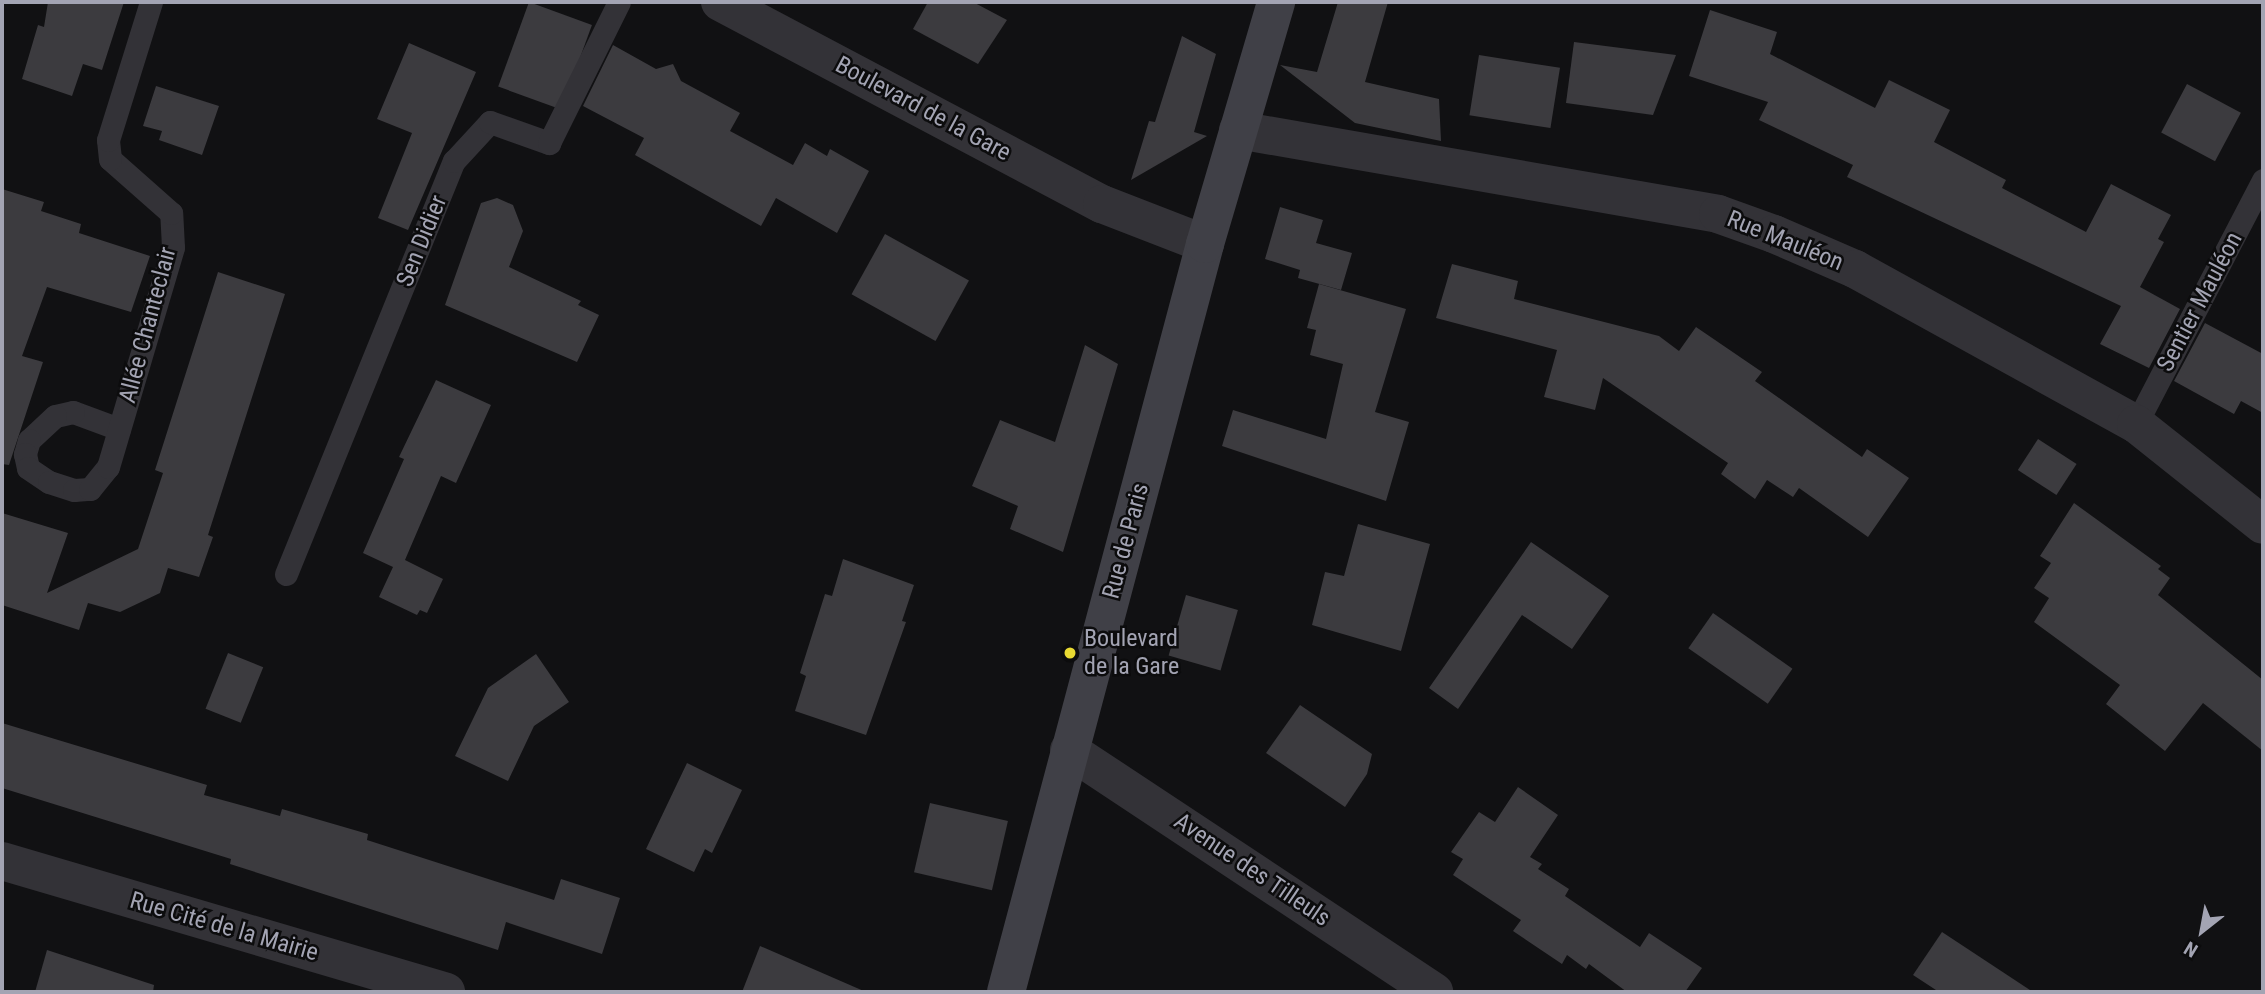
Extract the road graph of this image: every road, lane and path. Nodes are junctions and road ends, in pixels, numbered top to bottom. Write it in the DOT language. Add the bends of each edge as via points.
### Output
graph roads {
  1 [pos="151,2"];
  2 [pos="619,2"];
  3 [pos="720,2"];
  4 [pos="1276,2"];
  5 [pos="1238,130"];
  6 [pos="2263,180"];
  7 [pos="1205,244"];
  8 [pos="2136,424"];
  9 [pos="119,429"];
  10 [pos="2263,525"];
  11 [pos="286,574"];
  12 [pos="1069,750"];
  13 [pos="2,861"];
  14 [pos="446,992"];
  15 [pos="1006,992"];
  16 [pos="1434,992"];
  1 -- 9 [label="lane, Allée Chanteclair" via="108,140 110,159 171,213 173,247"];
  2 -- 11 [label="lane, Sen Didier" via="549,143 490,122 454,161"];
  3 -- 7 [label="street, Boulevard de la Gare" via="1102,204"];
  4 -- 5 [label="street, Rue de Paris"];
  5 -- 7 [label="street, Rue de Paris"];
  5 -- 8 [label="street, Rue Mauléon" via="1718,214 1855,269"];
  6 -- 8 [label="lane, Sentier Mauléon"];
  7 -- 12 [label="street, Rue de Paris"];
  8 -- 10 [label="street, Rue Mauléon"];
  12 -- 15 [label="street, Rue de Paris"];
  12 -- 16 [label="street, Avenue des Tilleuls"];
  13 -- 14 [label="street, Rue Cité de la Mairie"];
}
